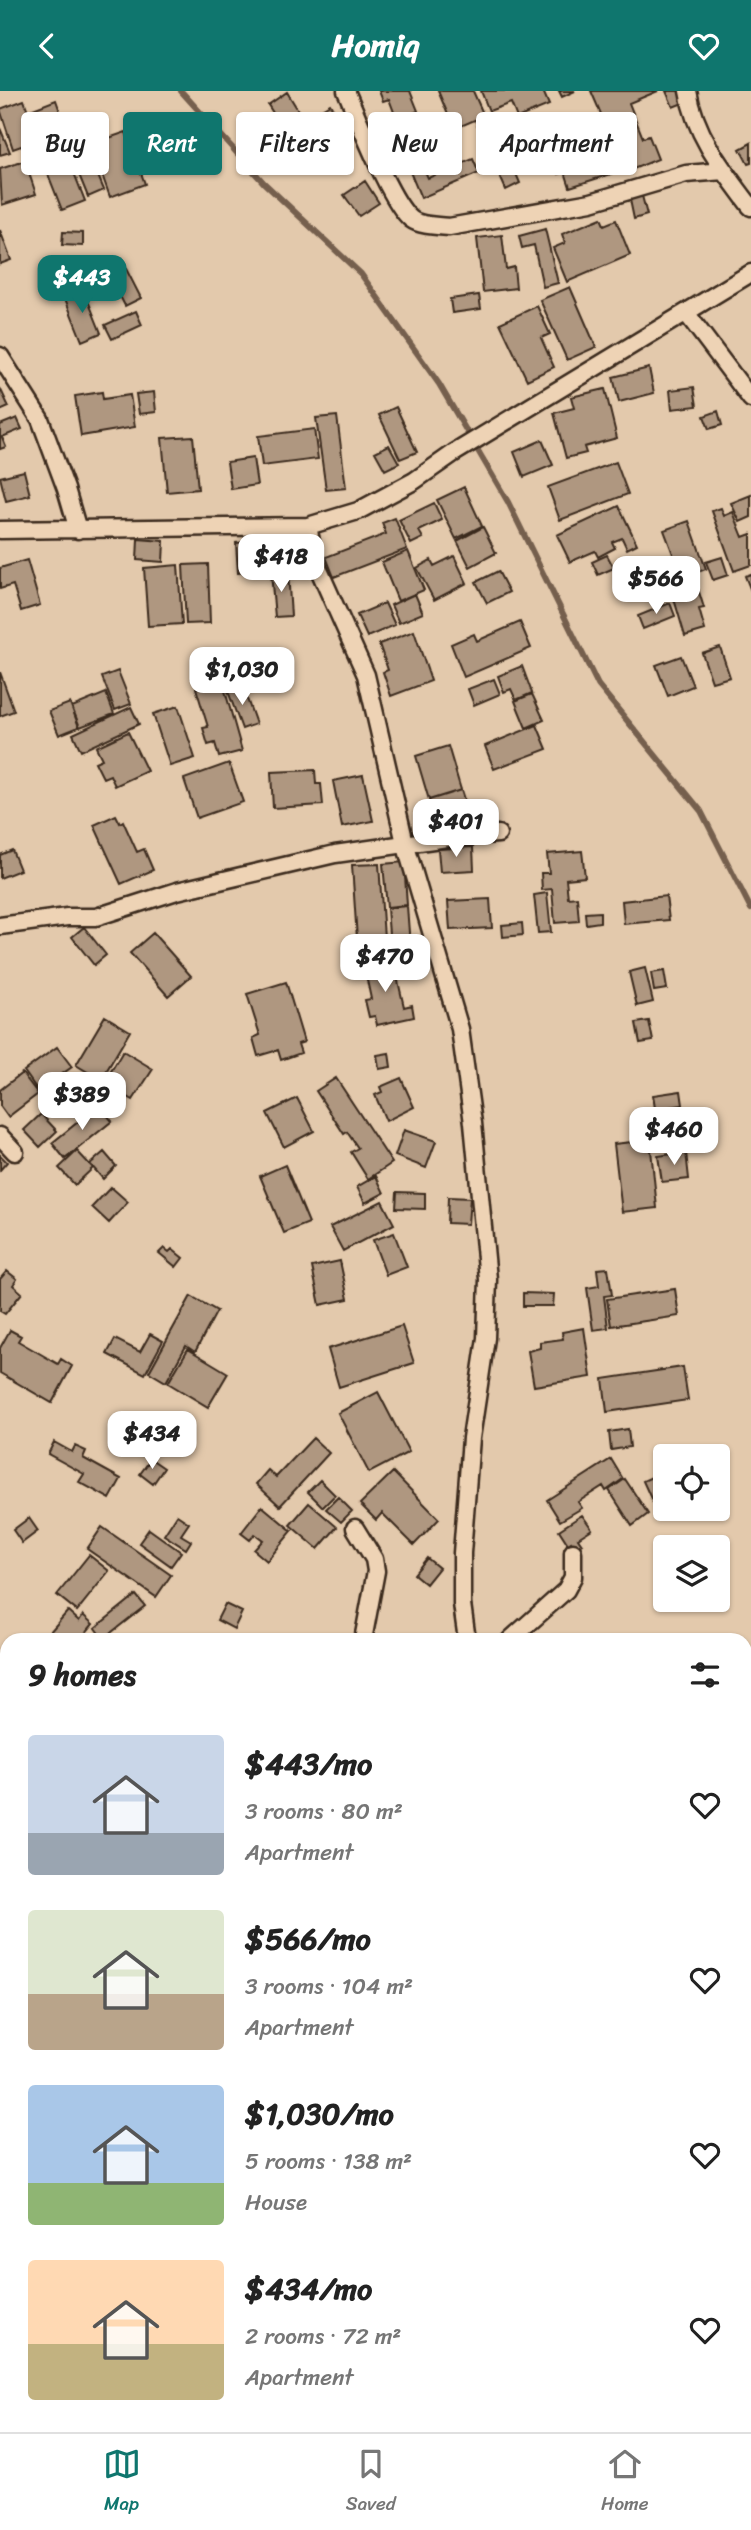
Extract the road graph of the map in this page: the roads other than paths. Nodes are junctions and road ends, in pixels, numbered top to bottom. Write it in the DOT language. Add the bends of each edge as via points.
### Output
graph roads {
  1 [pos="346,91"];
  2 [pos="688,91"];
  3 [pos="724,171"];
  4 [pos="751,207"];
  5 [pos="751,273"];
  6 [pos="687,314"];
  7 [pos="0,356"];
  8 [pos="751,399"];
  9 [pos="308,526"];
  10 [pos="0,530"];
  11 [pos="78,530"];
  12 [pos="498,834"];
  13 [pos="405,843"];
  14 [pos="0,926"];
  15 [pos="0,1136"];
  16 [pos="15,1152"];
  17 [pos="355,1528"];
  18 [pos="573,1552"];
  19 [pos="363,1633"];
  20 [pos="466,1633"];
  21 [pos="518,1633"];
  1 -- 3 [label="street" via="397,202 413,220 427,224 449,227 591,202 686,174"];
  2 -- 3 [label="street" via="694,118"];
  3 -- 4 [label="street"];
  5 -- 6 [label="street"];
  6 -- 8 [label="street"];
  6 -- 9 [label="street" via="414,481 358,511"];
  7 -- 11 [label="street" via="40,419"];
  9 -- 11 [label="street"];
  9 -- 13 [label="street" via="315,561 366,675"];
  10 -- 11 [label="street"];
  12 -- 13 [label="street"];
  13 -- 14 [label="street" via="335,854 190,888 96,917"];
  13 -- 20 [label="street" via="460,1029 488,1279 486,1338 471,1438 462,1553"];
  15 -- 16 [label="street"];
  17 -- 19 [label="street" via="376,1571"];
  18 -- 21 [label="street" via="573,1577 566,1590"];
}
